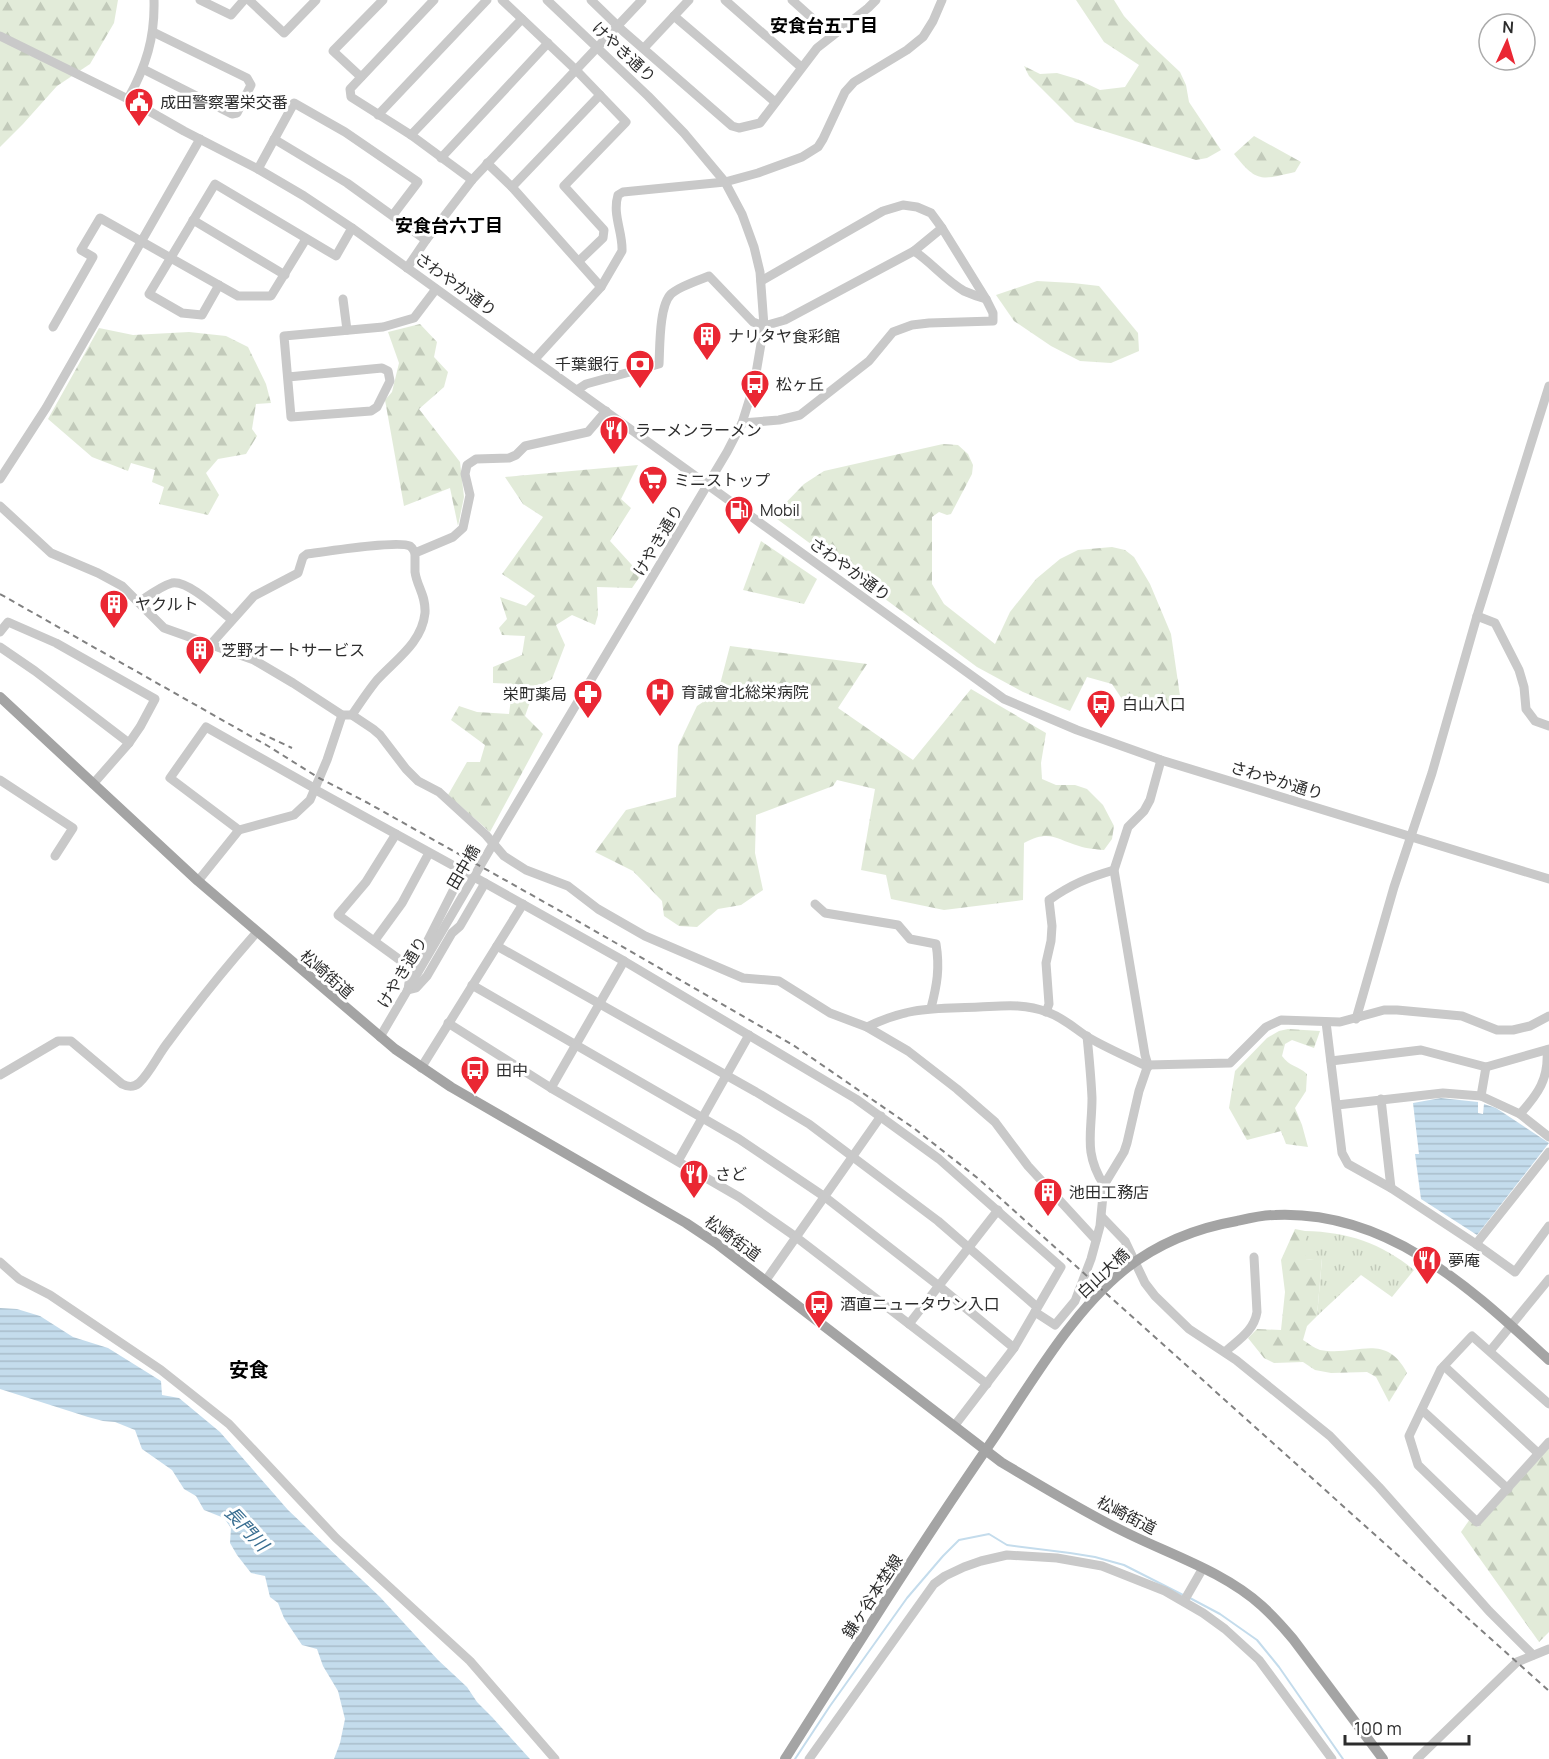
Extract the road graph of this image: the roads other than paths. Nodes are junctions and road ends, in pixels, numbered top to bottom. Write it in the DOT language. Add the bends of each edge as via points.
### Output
graph roads {
  1 [pos="154,0"];
  2 [pos="200,0"];
  3 [pos="246,0"];
  4 [pos="264,0"];
  5 [pos="316,0"];
  6 [pos="383,0"];
  7 [pos="434,0"];
  8 [pos="487,0"];
  9 [pos="502,0"];
  10 [pos="548,0"];
  11 [pos="591,0"];
  12 [pos="642,0"];
  13 [pos="689,0"];
  14 [pos="724,0"];
  15 [pos="792,0"];
  16 [pos="859,0"];
  17 [pos="876,0"];
  18 [pos="942,0"];
  19 [pos="256,8"];
  20 [pos="868,8"];
  21 [pos="674,16"];
  22 [pos="522,19"];
  23 [pos="618,26"];
  24 [pos="153,32"];
  25 [pos="0,36"];
  26 [pos="832,36"];
  27 [pos="548,43"];
  28 [pos="596,48"];
  29 [pos="644,48"];
  30 [pos="801,68"];
  31 [pos="143,69"];
  32 [pos="576,70"];
  33 [pos="361,77"];
  34 [pos="600,95"];
  35 [pos="128,99"];
  36 [pos="775,102"];
  37 [pos="378,115"];
  38 [pos="411,135"];
  39 [pos="200,139"];
  40 [pos="274,140"];
  41 [pos="441,158"];
  42 [pos="488,163"];
  43 [pos="258,169"];
  44 [pos="472,180"];
  45 [pos="725,182"];
  46 [pos="512,187"];
  47 [pos="393,215"];
  48 [pos="193,220"];
  49 [pos="352,228"];
  50 [pos="942,228"];
  51 [pos="306,239"];
  52 [pos="426,240"];
  53 [pos="142,242"];
  54 [pos="914,251"];
  55 [pos="171,257"];
  56 [pos="579,261"];
  57 [pos="407,268"];
  58 [pos="285,275"];
  59 [pos="761,282"];
  60 [pos="219,285"];
  61 [pos="601,287"];
  62 [pos="436,288"];
  63 [pos="343,299"];
  64 [pos="986,299"];
  65 [pos="764,326"];
  66 [pos="53,327"];
  67 [pos="347,330"];
  68 [pos="535,359"];
  69 [pos="288,377"];
  70 [pos="1549,386"];
  71 [pos="578,390"];
  72 [pos="606,411"];
  73 [pos="742,423"];
  74 [pos="0,479"];
  75 [pos="708,484"];
  76 [pos="0,506"];
  77 [pos="415,553"];
  78 [pos="139,602"];
  79 [pos="1477,616"];
  80 [pos="232,620"];
  81 [pos="0,632"];
  82 [pos="211,644"];
  83 [pos="0,647"];
  84 [pos="0,697"];
  85 [pos="342,715"];
  86 [pos="352,715"];
  87 [pos="1549,726"];
  88 [pos="129,743"];
  89 [pos="1161,760"];
  90 [pos="0,780"];
  91 [pos="93,784"];
  92 [pos="314,789"];
  93 [pos="503,827"];
  94 [pos="239,830"];
  95 [pos="396,834"];
  96 [pos="1410,836"];
  97 [pos="429,852"];
  98 [pos="55,856"];
  99 [pos="1114,870"];
  100 [pos="463,871"];
  101 [pos="1549,879"];
  102 [pos="198,881"];
  103 [pos="485,883"];
  104 [pos="523,904"];
  105 [pos="815,904"];
  106 [pos="449,921"];
  107 [pos="257,932"];
  108 [pos="375,940"];
  109 [pos="497,946"];
  110 [pos="624,961"];
  111 [pos="411,968"];
  112 [pos="472,986"];
  113 [pos="408,990"];
  114 [pos="599,1004"];
  115 [pos="932,1008"];
  116 [pos="1046,1012"];
  117 [pos="1549,1016"];
  118 [pos="1356,1019"];
  119 [pos="1326,1022"];
  120 [pos="448,1023"];
  121 [pos="867,1028"];
  122 [pos="749,1035"];
  123 [pos="1087,1036"];
  124 [pos="380,1037"];
  125 [pos="575,1046"];
  126 [pos="1548,1049"];
  127 [pos="1331,1061"];
  128 [pos="1148,1066"];
  129 [pos="1486,1067"];
  130 [pos="421,1068"];
  131 [pos="0,1075"];
  132 [pos="726,1076"];
  133 [pos="551,1088"];
  134 [pos="1482,1096"];
  135 [pos="1381,1099"];
  136 [pos="1337,1105"];
  137 [pos="1520,1114"];
  138 [pos="881,1116"];
  139 [pos="703,1118"];
  140 [pos="1549,1137"];
  141 [pos="1549,1152"];
  142 [pos="853,1156"];
  143 [pos="678,1161"];
  144 [pos="1104,1185"];
  145 [pos="1391,1188"];
  146 [pos="825,1197"];
  147 [pos="998,1210"];
  148 [pos="1102,1217"];
  149 [pos="1549,1226"];
  150 [pos="796,1238"];
  151 [pos="1096,1240"];
  152 [pos="1476,1244"];
  153 [pos="969,1248"];
  154 [pos="1254,1257"];
  155 [pos="0,1262"];
  156 [pos="1549,1279"];
  157 [pos="766,1280"];
  158 [pos="939,1286"];
  159 [pos="1036,1310"];
  160 [pos="909,1324"];
  161 [pos="1511,1326"];
  162 [pos="1014,1348"];
  163 [pos="1490,1351"];
  164 [pos="1225,1352"];
  165 [pos="1549,1360"];
  166 [pos="1444,1366"];
  167 [pos="987,1384"];
  168 [pos="1549,1404"];
  169 [pos="1422,1410"];
  170 [pos="955,1425"];
  171 [pos="1549,1442"];
  172 [pos="986,1450"];
  173 [pos="1538,1453"];
  174 [pos="1508,1489"];
  175 [pos="1203,1568"];
  176 [pos="1186,1597"];
  177 [pos="1549,1649"];
  178 [pos="1533,1655"];
  179 [pos="555,1759"];
  180 [pos="785,1759"];
  181 [pos="809,1759"];
  182 [pos="1332,1759"];
  183 [pos="1383,1759"];
  184 [pos="1416,1759"];
  1 -- 24 [label="street"];
  2 -- 3 [label="street" via="231,15"];
  3 -- 19 [label="street"];
  4 -- 19 [label="street"];
  5 -- 19 [label="street" via="284,33"];
  6 -- 33 [label="street" via="333,51"];
  7 -- 33 [label="street"];
  8 -- 37 [label="street"];
  9 -- 22 [label="street"];
  10 -- 28 [label="street, けやき通り"];
  11 -- 23 [label="street"];
  12 -- 23 [label="street"];
  13 -- 21 [label="street"];
  14 -- 30 [label="street"];
  15 -- 26 [label="street"];
  16 -- 20 [label="street"];
  17 -- 20 [label="street"];
  18 -- 45 [label="street" via="923,37 849,87 818,147 802,157"];
  20 -- 26 [label="street"];
  21 -- 29 [label="street"];
  21 -- 36 [label="street"];
  22 -- 27 [label="street"];
  22 -- 38 [label="street"];
  23 -- 28 [label="street"];
  23 -- 29 [label="street"];
  24 -- 31 [label="street"];
  24 -- 31 [label="street" via="247,78 251,85 240,110 232,114"];
  25 -- 35 [label="street, さわやか通り"];
  26 -- 30 [label="street"];
  27 -- 32 [label="street"];
  27 -- 41 [label="street"];
  28 -- 32 [label="street"];
  28 -- 45 [label="street, けやき通り" via="648,96"];
  29 -- 36 [label="street" via="732,126 759,123"];
  30 -- 36 [label="street"];
  31 -- 35 [label="street"];
  32 -- 34 [label="street"];
  32 -- 42 [label="street"];
  33 -- 37 [label="street" via="350,89 351,97"];
  34 -- 46 [label="street"];
  34 -- 56 [label="street" via="626,122 564,186 604,230 603,238"];
  35 -- 39 [label="street, さわやか通り"];
  37 -- 38 [label="street"];
  38 -- 41 [label="street"];
  39 -- 43 [label="street, さわやか通り"];
  39 -- 53 [label="street"];
  40 -- 43 [label="street"];
  40 -- 47 [label="street"];
  40 -- 47 [label="street" via="294,103 345,132 418,182"];
  41 -- 44 [label="street"];
  42 -- 44 [label="street"];
  42 -- 46 [label="street"];
  43 -- 49 [label="street, さわやか通り"];
  44 -- 52 [label="street"];
  45 -- 59 [label="street, けやき通り" via="742,214"];
  45 -- 61 [label="street" via="618,195 615,210 622,251"];
  46 -- 56 [label="street"];
  47 -- 52 [label="street"];
  48 -- 51 [label="street" via="215,184"];
  48 -- 55 [label="street"];
  48 -- 58 [label="street"];
  49 -- 51 [label="street" via="336,256"];
  49 -- 57 [label="street, さわやか通り"];
  50 -- 54 [label="street"];
  50 -- 59 [label="street" via="931,213 903,205 883,211"];
  50 -- 64 [label="street"];
  51 -- 58 [label="street"];
  52 -- 57 [label="street"];
  53 -- 55 [label="street"];
  53 -- 66 [label="street" via="100,218 81,250 93,257"];
  53 -- 74 [label="street"];
  54 -- 64 [label="street" via="956,286"];
  54 -- 65 [label="street" via="785,320"];
  55 -- 60 [label="street"];
  55 -- 60 [label="street" via="148,294 182,314 202,315"];
  56 -- 61 [label="street"];
  57 -- 62 [label="street, さわやか通り"];
  58 -- 60 [label="street" via="271,297 238,296"];
  59 -- 65 [label="street, けやき通り"];
  61 -- 68 [label="street"];
  62 -- 67 [label="street" via="414,318 382,327"];
  62 -- 68 [label="street, さわやか通り"];
  63 -- 67 [label="street"];
  64 -- 73 [label="street" via="993,321 928,323 893,332 869,361 801,415"];
  65 -- 71 [label="street" via="753,322 709,276 667,298 659,364 586,384"];
  65 -- 73 [label="street, けやき通り" via="754,385"];
  67 -- 69 [label="street" via="284,336"];
  68 -- 71 [label="street, さわやか通り"];
  69 -- 69 [label="street" via="382,368 388,371 390,381 371,411 291,417"];
  70 -- 79 [label="street"];
  71 -- 72 [label="street, さわやか通り"];
  72 -- 75 [label="street, さわやか通り"];
  72 -- 77 [label="street" via="588,432 525,446 509,458 476,459 467,465 470,495 463,528 453,537"];
  73 -- 75 [label="street, けやき通り"];
  75 -- 89 [label="street, さわやか通り" via="1004,699"];
  75 -- 93 [label="street, けやき通り"];
  76 -- 78 [label="street" via="51,553 122,586"];
  77 -- 80 [label="street" via="408,545 390,544 307,554 298,573 254,597"];
  77 -- 86 [label="street" via="415,574 424,595 423,622 413,644 376,681"];
  78 -- 80 [label="street" via="172,584 181,584"];
  78 -- 82 [label="street" via="164,628"];
  79 -- 87 [label="street" via="1495,623 1520,670 1526,710 1535,721"];
  79 -- 96 [label="street"];
  80 -- 82 [label="street"];
  81 -- 88 [label="street" via="8,622 40,635 155,699"];
  82 -- 85 [label="street" via="254,660"];
  83 -- 88 [label="street"];
  84 -- 91 [label="main road, 松崎街道"];
  85 -- 86 [label="street"];
  85 -- 92 [label="street"];
  86 -- 121 [label="street" via="380,735 418,781 439,792 504,856 526,870 568,886 598,909 655,940 743,978 779,981 830,1013"];
  88 -- 91 [label="street"];
  89 -- 96 [label="street, さわやか通り"];
  89 -- 99 [label="street" via="1150,800 1128,827"];
  90 -- 98 [label="street" via="73,828"];
  91 -- 102 [label="main road, 松崎街道"];
  92 -- 94 [label="street" via="310,800 294,815"];
  92 -- 94 [label="street" via="206,727 170,778"];
  92 -- 95 [label="street"];
  93 -- 106 [label="street, 田中橋"];
  94 -- 102 [label="street"];
  95 -- 97 [label="street"];
  95 -- 108 [label="street" via="366,882 338,915"];
  96 -- 101 [label="street, さわやか通り"];
  96 -- 118 [label="street"];
  97 -- 100 [label="street"];
  97 -- 108 [label="street" via="402,903"];
  99 -- 116 [label="street" via="1084,879 1049,900 1052,941 1046,963"];
  99 -- 128 [label="street"];
  100 -- 103 [label="street"];
  100 -- 111 [label="street"];
  102 -- 107 [label="main road, 松崎街道"];
  103 -- 104 [label="street"];
  103 -- 113 [label="street" via="427,976 416,988"];
  104 -- 109 [label="street"];
  104 -- 110 [label="street"];
  105 -- 115 [label="street" via="825,913 898,925 910,939 936,944 938,978"];
  106 -- 113 [label="street, けやき通り"];
  107 -- 124 [label="main road, 松崎街道"];
  107 -- 131 [label="street" via="136,1085 122,1084 70,1041 58,1041"];
  108 -- 111 [label="street"];
  109 -- 112 [label="street"];
  109 -- 114 [label="street"];
  110 -- 114 [label="street"];
  110 -- 122 [label="street"];
  111 -- 113 [label="street"];
  112 -- 120 [label="street"];
  112 -- 125 [label="street"];
  113 -- 124 [label="street, けやき通り"];
  114 -- 125 [label="street"];
  114 -- 132 [label="street"];
  115 -- 116 [label="street" via="1010,1005"];
  115 -- 121 [label="street" via="899,1013"];
  116 -- 123 [label="street"];
  117 -- 118 [label="street" via="1513,1030 1497,1030 1462,1016 1397,1010"];
  118 -- 119 [label="street"];
  119 -- 127 [label="street"];
  119 -- 128 [label="street" via="1274,1023 1230,1063"];
  120 -- 130 [label="street"];
  120 -- 133 [label="street"];
  121 -- 151 [label="street" via="908,1051 995,1122 1028,1166"];
  122 -- 132 [label="street"];
  122 -- 138 [label="street"];
  123 -- 128 [label="street"];
  123 -- 144 [label="street" via="1092,1099 1089,1149"];
  124 -- 130 [label="main road, 松崎街道"];
  125 -- 133 [label="street"];
  125 -- 139 [label="street"];
  126 -- 129 [label="street"];
  126 -- 137 [label="street" via="1543,1086"];
  127 -- 129 [label="street" via="1421,1050"];
  127 -- 136 [label="street"];
  128 -- 144 [label="street" via="1124,1152"];
  129 -- 134 [label="street"];
  130 -- 157 [label="main road, 松崎街道" via="686,1223"];
  132 -- 139 [label="street"];
  132 -- 142 [label="street" via="809,1124"];
  133 -- 143 [label="street"];
  134 -- 135 [label="street" via="1443,1093"];
  134 -- 137 [label="street"];
  135 -- 136 [label="street"];
  135 -- 145 [label="street"];
  136 -- 145 [label="street" via="1346,1162"];
  137 -- 140 [label="street"];
  138 -- 142 [label="street"];
  138 -- 147 [label="street"];
  139 -- 143 [label="street"];
  139 -- 146 [label="street"];
  141 -- 152 [label="street"];
  142 -- 146 [label="street"];
  142 -- 153 [label="street"];
  143 -- 150 [label="street" via="739,1197"];
  144 -- 148 [label="street"];
  145 -- 152 [label="street"];
  146 -- 150 [label="street"];
  146 -- 158 [label="street"];
  147 -- 153 [label="street"];
  147 -- 159 [label="street" via="1061,1267"];
  148 -- 151 [label="street"];
  148 -- 164 [label="street" via="1125,1241 1155,1296 1189,1329"];
  149 -- 152 [label="street" via="1515,1272"];
  150 -- 157 [label="street"];
  150 -- 160 [label="street"];
  151 -- 159 [label="street" via="1075,1301 1055,1325"];
  153 -- 158 [label="street"];
  153 -- 159 [label="street"];
  154 -- 164 [label="street" via="1255,1320 1249,1331"];
  155 -- 179 [label="street" via="19,1280 50,1295 152,1364 229,1424 336,1538 470,1661"];
  156 -- 161 [label="street"];
  157 -- 170 [label="main road, 松崎街道"];
  158 -- 160 [label="street"];
  158 -- 162 [label="street"];
  159 -- 162 [label="street"];
  160 -- 167 [label="street"];
  161 -- 163 [label="street"];
  161 -- 165 [label="main road, 白山大橋"];
  161 -- 172 [label="main road, 白山大橋" via="1452,1276 1385,1236 1338,1221 1297,1216 1261,1216 1206,1227 1172,1241 1123,1271 1079,1316"];
  162 -- 167 [label="street"];
  163 -- 166 [label="street" via="1472,1336"];
  163 -- 168 [label="street"];
  164 -- 178 [label="street" via="1344,1449"];
  166 -- 169 [label="street"];
  166 -- 173 [label="street"];
  167 -- 170 [label="street"];
  169 -- 174 [label="street"];
  169 -- 174 [label="street" via="1409,1436 1418,1466 1477,1522"];
  170 -- 172 [label="main road, 松崎街道"];
  171 -- 173 [label="street"];
  172 -- 175 [label="main road, 松崎街道" via="1045,1489"];
  172 -- 180 [label="main road, 鎌ヶ谷本埜線"];
  173 -- 174 [label="street"];
  175 -- 176 [label="street"];
  175 -- 183 [label="main road, 松崎街道" via="1243,1591 1277,1620"];
  176 -- 181 [label="street" via="1102,1566 1057,1558 1007,1555 964,1567 934,1584"];
  176 -- 182 [label="street" via="1259,1660"];
  177 -- 178 [label="street"];
  178 -- 184 [label="street" via="1517,1662"];
}
